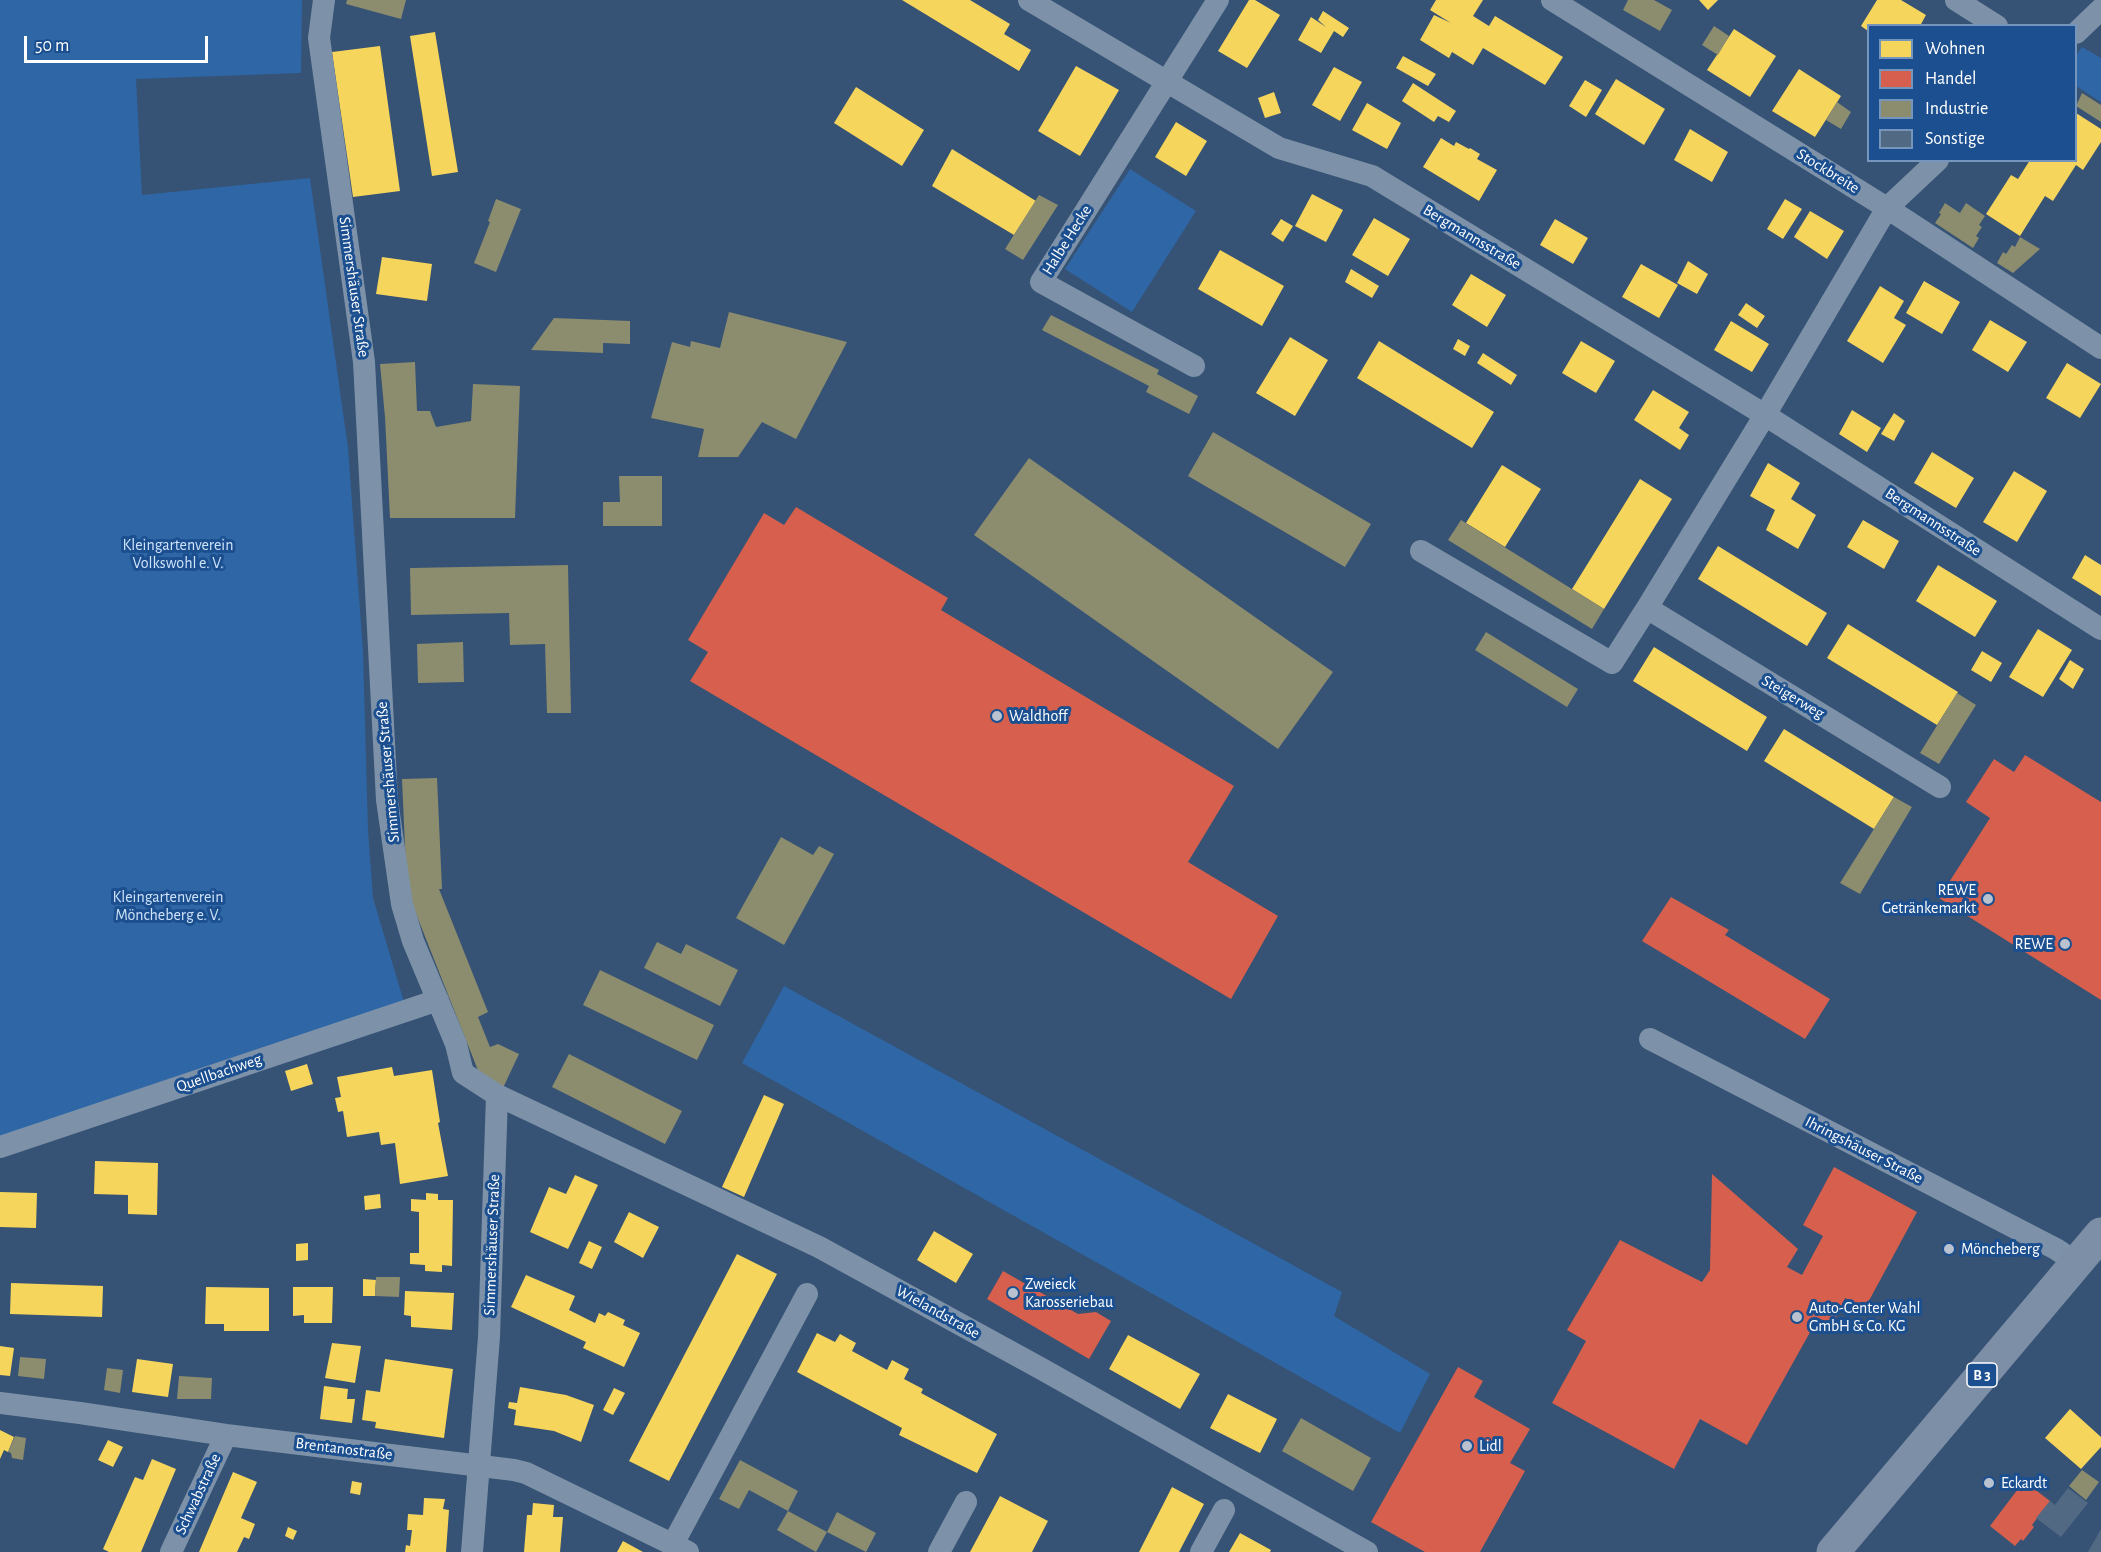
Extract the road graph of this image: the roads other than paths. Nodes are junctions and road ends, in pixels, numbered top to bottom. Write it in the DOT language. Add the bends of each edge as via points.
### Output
graph roads {
  1 [pos="324,0"];
  2 [pos="1029,0"];
  3 [pos="1218,0"];
  4 [pos="1552,0"];
  5 [pos="1956,0"];
  6 [pos="2101,9"];
  7 [pos="1994,24"];
  8 [pos="2077,32"];
  9 [pos="1168,81"];
  10 [pos="1936,162"];
  11 [pos="1887,208"];
  12 [pos="2101,348"];
  13 [pos="1194,366"];
  14 [pos="1765,415"];
  15 [pos="1421,551"];
  16 [pos="1647,608"];
  17 [pos="2101,629"];
  18 [pos="1940,787"];
  19 [pos="438,1000"];
  20 [pos="1650,1039"];
  21 [pos="497,1095"];
  22 [pos="0,1147"];
  23 [pos="2101,1234"];
  24 [pos="2077,1263"];
  25 [pos="807,1294"];
  26 [pos="0,1403"];
  27 [pos="225,1435"];
  28 [pos="479,1467"];
  29 [pos="966,1502"];
  30 [pos="1224,1509"];
  31 [pos="680,1548"];
  32 [pos="171,1552"];
  33 [pos="472,1552"];
  34 [pos="939,1552"];
  35 [pos="1201,1552"];
  36 [pos="1367,1552"];
  37 [pos="1833,1552"];
  1 -- 19 [label="street, Simmershäuser Straße" via="320,38 364,362 387,800 402,904"];
  2 -- 9 [label="street"];
  3 -- 9 [label="street, Halbe Hecke"];
  4 -- 11 [label="street, Stockbreite"];
  5 -- 7 [label="street"];
  6 -- 8 [label="street"];
  9 -- 13 [label="street, Halbe Hecke" via="1041,282"];
  9 -- 14 [label="street, Bergmannsstraße" via="1279,148 1372,176"];
  10 -- 11 [label="street"];
  11 -- 12 [label="street, Stockbreite"];
  11 -- 14 [label="street"];
  14 -- 16 [label="street"];
  14 -- 17 [label="street, Bergmannsstraße"];
  15 -- 16 [label="street" via="1612,663"];
  16 -- 18 [label="street, Steigerweg"];
  19 -- 21 [label="street, Simmershäuser Straße" via="463,1073"];
  19 -- 22 [label="street, Quellbachweg"];
  20 -- 24 [label="street, Ihringshäuser Straße"];
  21 -- 28 [label="street, Simmershäuser Straße" via="489,1337"];
  21 -- 36 [label="street, Wielandstraße" via="828,1252"];
  23 -- 24 [label="main road, B 3"];
  24 -- 37 [label="main road, B 3"];
  25 -- 31 [label="street, Brentanostraße"];
  26 -- 27 [label="street, Brentanostraße"];
  27 -- 28 [label="street, Brentanostraße"];
  27 -- 32 [label="street, Schwabstraße"];
  28 -- 31 [label="street, Brentanostraße" via="526,1473"];
  28 -- 33 [label="street, Simmershäuser Straße"];
  29 -- 34 [label="street"];
  30 -- 35 [label="street"];
}
